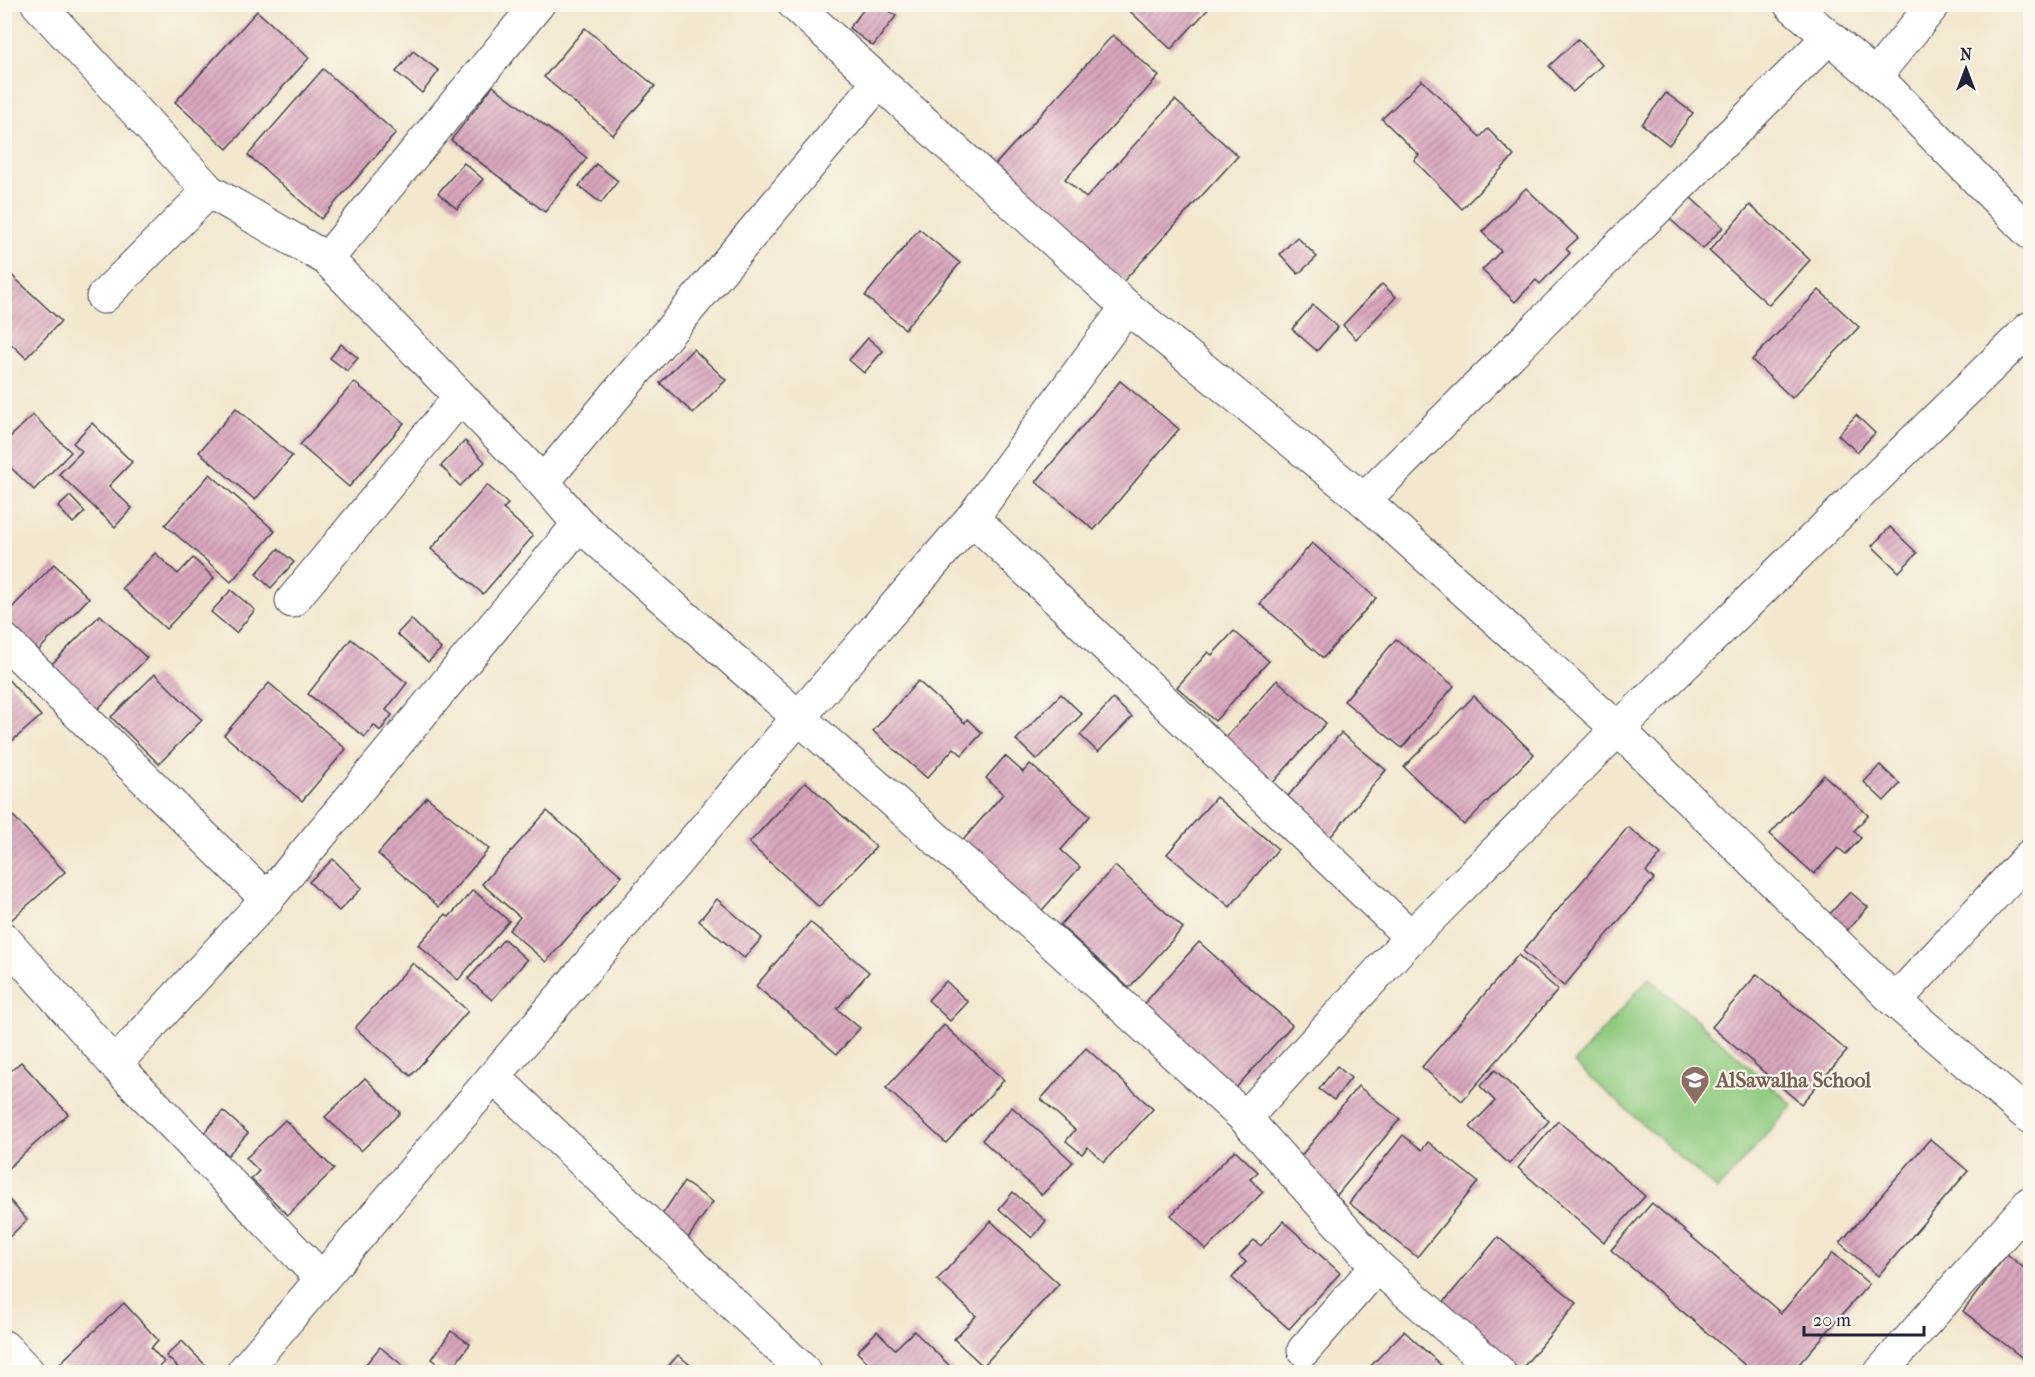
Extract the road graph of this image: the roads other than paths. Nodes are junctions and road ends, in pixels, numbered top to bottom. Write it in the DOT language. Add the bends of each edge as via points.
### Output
graph roads {
  1 [pos="38,4"];
  2 [pos="538,4"];
  3 [pos="794,4"];
  4 [pos="1790,4"];
  5 [pos="1934,4"];
  6 [pos="1829,37"];
  7 [pos="1875,76"];
  8 [pos="879,82"];
  9 [pos="209,191"];
  10 [pos="2031,233"];
  11 [pos="327,259"];
  12 [pos="103,297"];
  13 [pos="1127,307"];
  14 [pos="2031,328"];
  15 [pos="460,397"];
  16 [pos="543,482"];
  17 [pos="1364,500"];
  18 [pos="972,518"];
  19 [pos="579,524"];
  20 [pos="292,602"];
  21 [pos="4,640"];
  22 [pos="799,717"];
  23 [pos="1618,729"];
  24 [pos="2031,856"];
  25 [pos="267,900"];
  26 [pos="1412,937"];
  27 [pos="4,939"];
  28 [pos="1895,1001"];
  29 [pos="115,1064"];
  30 [pos="495,1078"];
  31 [pos="1245,1118"];
  32 [pos="2031,1118"];
  33 [pos="2031,1203"];
  34 [pos="1377,1266"];
  35 [pos="321,1278"];
  36 [pos="4,1347"];
  37 [pos="1304,1350"];
  38 [pos="28,1372"];
  39 [pos="243,1372"];
  40 [pos="806,1372"];
  41 [pos="1499,1372"];
  42 [pos="1881,1372"];
  1 -- 9 [label="street"];
  2 -- 11 [label="street"];
  3 -- 8 [label="street"];
  4 -- 6 [label="street"];
  5 -- 7 [label="street"];
  6 -- 7 [label="street"];
  6 -- 17 [label="street"];
  7 -- 10 [label="street"];
  8 -- 13 [label="street"];
  8 -- 16 [label="street"];
  9 -- 11 [label="street"];
  9 -- 12 [label="street"];
  11 -- 15 [label="street"];
  13 -- 17 [label="street"];
  13 -- 18 [label="street"];
  14 -- 23 [label="street"];
  15 -- 16 [label="street"];
  15 -- 20 [label="street"];
  16 -- 19 [label="street"];
  17 -- 23 [label="street"];
  18 -- 22 [label="street"];
  18 -- 26 [label="street"];
  19 -- 22 [label="street"];
  19 -- 25 [label="street"];
  21 -- 25 [label="street"];
  22 -- 30 [label="street"];
  22 -- 31 [label="street"];
  23 -- 26 [label="street"];
  23 -- 28 [label="street"];
  24 -- 28 [label="street"];
  25 -- 29 [label="street"];
  26 -- 31 [label="street"];
  27 -- 29 [label="street"];
  28 -- 32 [label="street"];
  29 -- 35 [label="street"];
  30 -- 35 [label="street"];
  30 -- 40 [label="street"];
  31 -- 34 [label="street"];
  33 -- 42 [label="street"];
  34 -- 37 [label="street"];
  34 -- 41 [label="street"];
  35 -- 39 [label="street"];
  36 -- 38 [label="street"];
}
